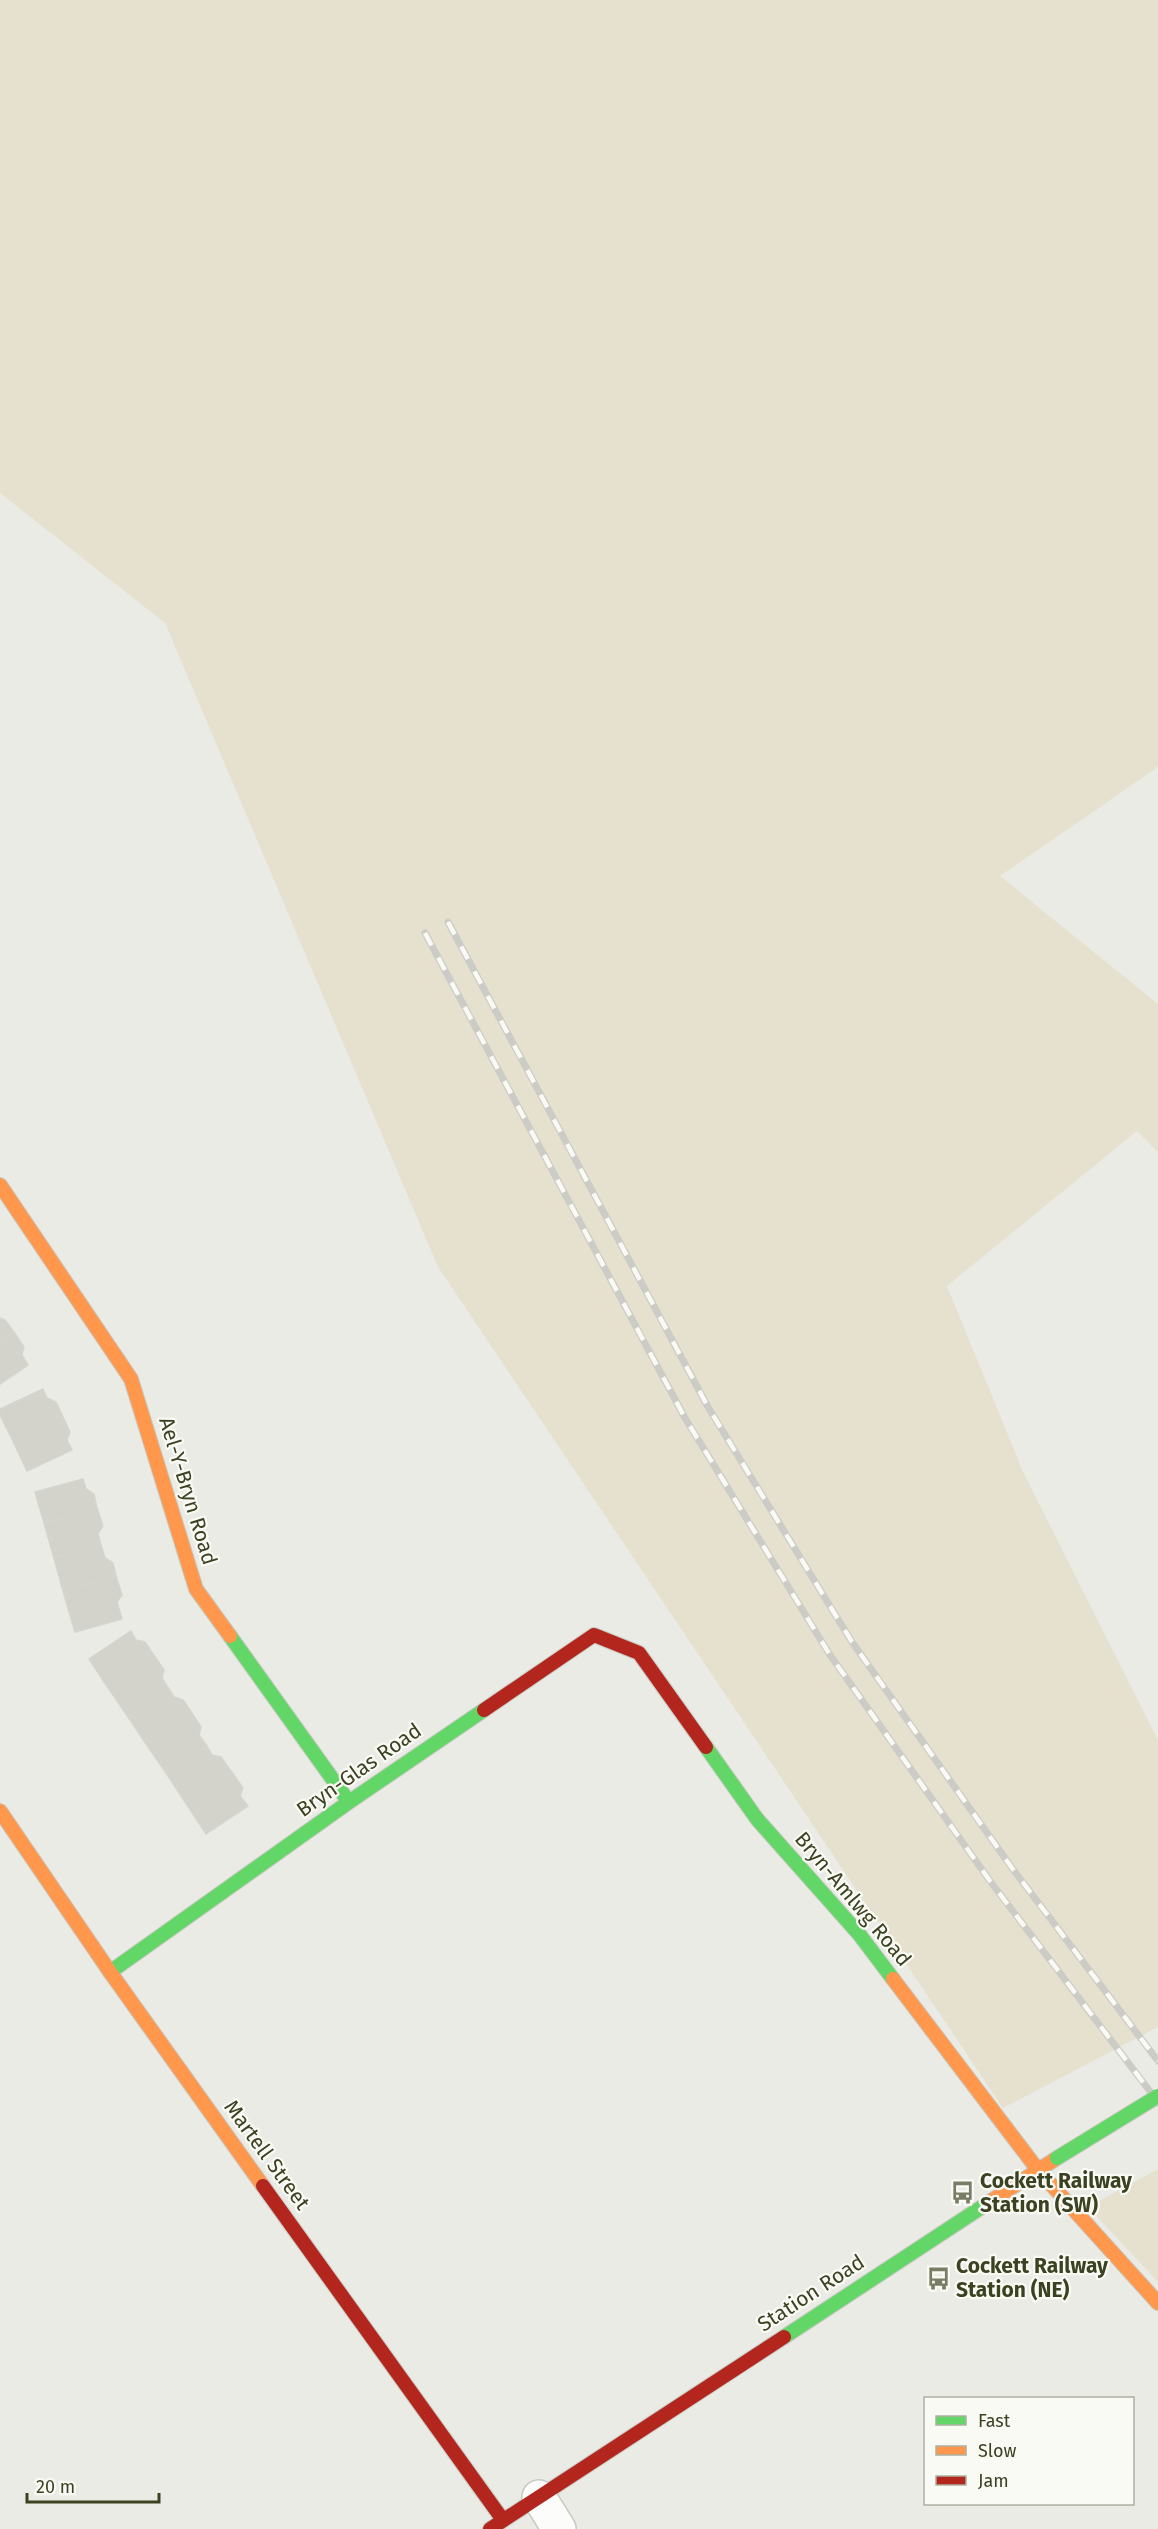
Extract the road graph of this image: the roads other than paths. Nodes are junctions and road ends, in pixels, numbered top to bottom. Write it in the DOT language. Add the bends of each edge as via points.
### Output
graph roads {
  1 [pos="0,1185"];
  2 [pos="639,1653"];
  3 [pos="349,1802"];
  4 [pos="0,1811"];
  5 [pos="110,1972"];
  6 [pos="1158,2096"];
  7 [pos="1038,2170"];
  8 [pos="1158,2303"];
  9 [pos="539,2497"];
  10 [pos="503,2520"];
  11 [pos="490,2529"];
  12 [pos="559,2529"];
  1 -- 3 [label="street, Ael-Y-Bryn Road" via="132,1379 196,1589"];
  2 -- 3 [label="street, Bryn-Glas Road" via="594,1635"];
  2 -- 7 [label="street, Bryn-Amlwg Road" via="757,1819 859,1934"];
  3 -- 5 [label="street, Bryn-Glas Road"];
  4 -- 5 [label="street, Martell Street"];
  5 -- 10 [label="street, Martell Street"];
  6 -- 7 [label="street, Station Road, bridge"];
  7 -- 8 [label="street, Bryn-Amlwg Road"];
  7 -- 9 [label="street, Station Road"];
  9 -- 10 [label="street, Station Road"];
  9 -- 12 [label="street"];
  10 -- 11 [label="street, Station Road"];
}
